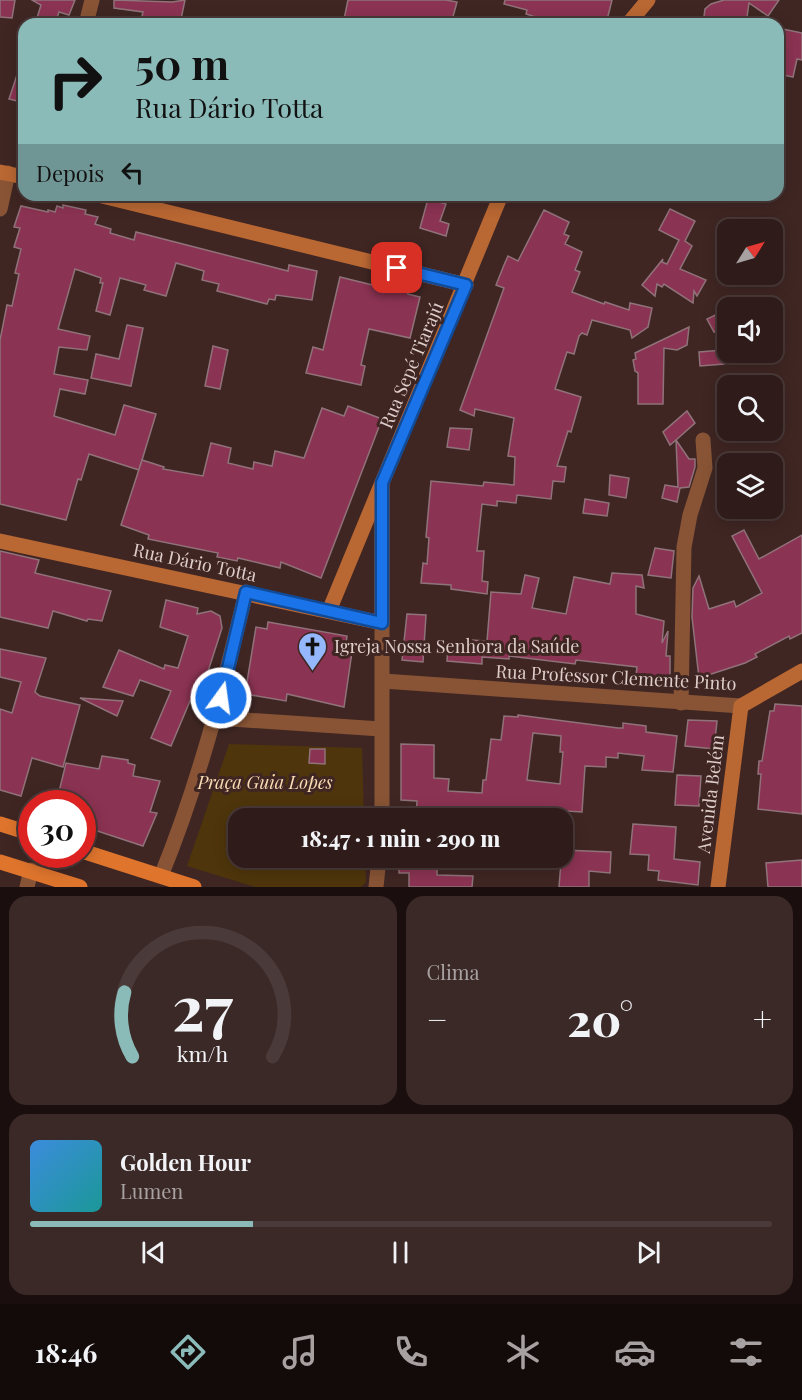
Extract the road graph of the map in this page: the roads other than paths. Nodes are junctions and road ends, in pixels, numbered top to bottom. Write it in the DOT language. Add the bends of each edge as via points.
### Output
graph roads {
  1 [pos="92,0"];
  2 [pos="648,0"];
  3 [pos="88,18"];
  4 [pos="633,18"];
  5 [pos="4,172"];
  6 [pos="123,201"];
  7 [pos="499,201"];
  8 [pos="0,209"];
  9 [pos="466,285"];
  10 [pos="703,440"];
  11 [pos="382,483"];
  12 [pos="0,542"];
  13 [pos="246,592"];
  14 [pos="329,611"];
  15 [pos="382,623"];
  16 [pos="802,671"];
  17 [pos="383,681"];
  18 [pos="681,703"];
  19 [pos="741,706"];
  20 [pos="216,718"];
  21 [pos="381,729"];
  22 [pos="382,808"];
  23 [pos="0,824"];
  24 [pos="18,830"];
  25 [pos="96,855"];
  26 [pos="0,862"];
  27 [pos="378,868"];
  28 [pos="31,870"];
  29 [pos="161,876"];
  30 [pos="27,887"];
  31 [pos="80,887"];
  32 [pos="194,887"];
  33 [pos="376,887"];
  34 [pos="718,887"];
  1 -- 3 [label="street"];
  2 -- 4 [label="street"];
  5 -- 8 [label="street"];
  6 -- 9 [label="street"];
  7 -- 9 [label="street, Rua Sepé Tiarajú"];
  9 -- 11 [label="street, Rua Sepé Tiarajú"];
  10 -- 18 [label="street" via="705,468 684,547"];
  11 -- 14 [label="street, Rua Sepé Tiarajú"];
  11 -- 15 [label="street, Rua Sepé Tiarajú"];
  12 -- 13 [label="street, Rua Dário Totta"];
  13 -- 14 [label="street, Rua Dário Totta"];
  13 -- 20 [label="street"];
  14 -- 15 [label="street, Rua Dário Totta"];
  15 -- 17 [label="street, Rua Sepé Tiarajú"];
  16 -- 19 [label="street, Rua Professor Clemente Pinto"];
  17 -- 18 [label="street, Rua Professor Clemente Pinto"];
  17 -- 21 [label="street, Rua Sepé Tiarajú"];
  18 -- 19 [label="street, Rua Professor Clemente Pinto"];
  19 -- 34 [label="street, Avenida Belém"];
  20 -- 21 [label="street"];
  20 -- 29 [label="street" via="185,817"];
  21 -- 22 [label="street"];
  23 -- 24 [label="main road"];
  25 -- 29 [label="main road"];
  26 -- 28 [label="main road"];
  27 -- 33 [label="street"];
  28 -- 30 [label="street"];
  28 -- 31 [label="main road"];
  29 -- 32 [label="main road"];
}
